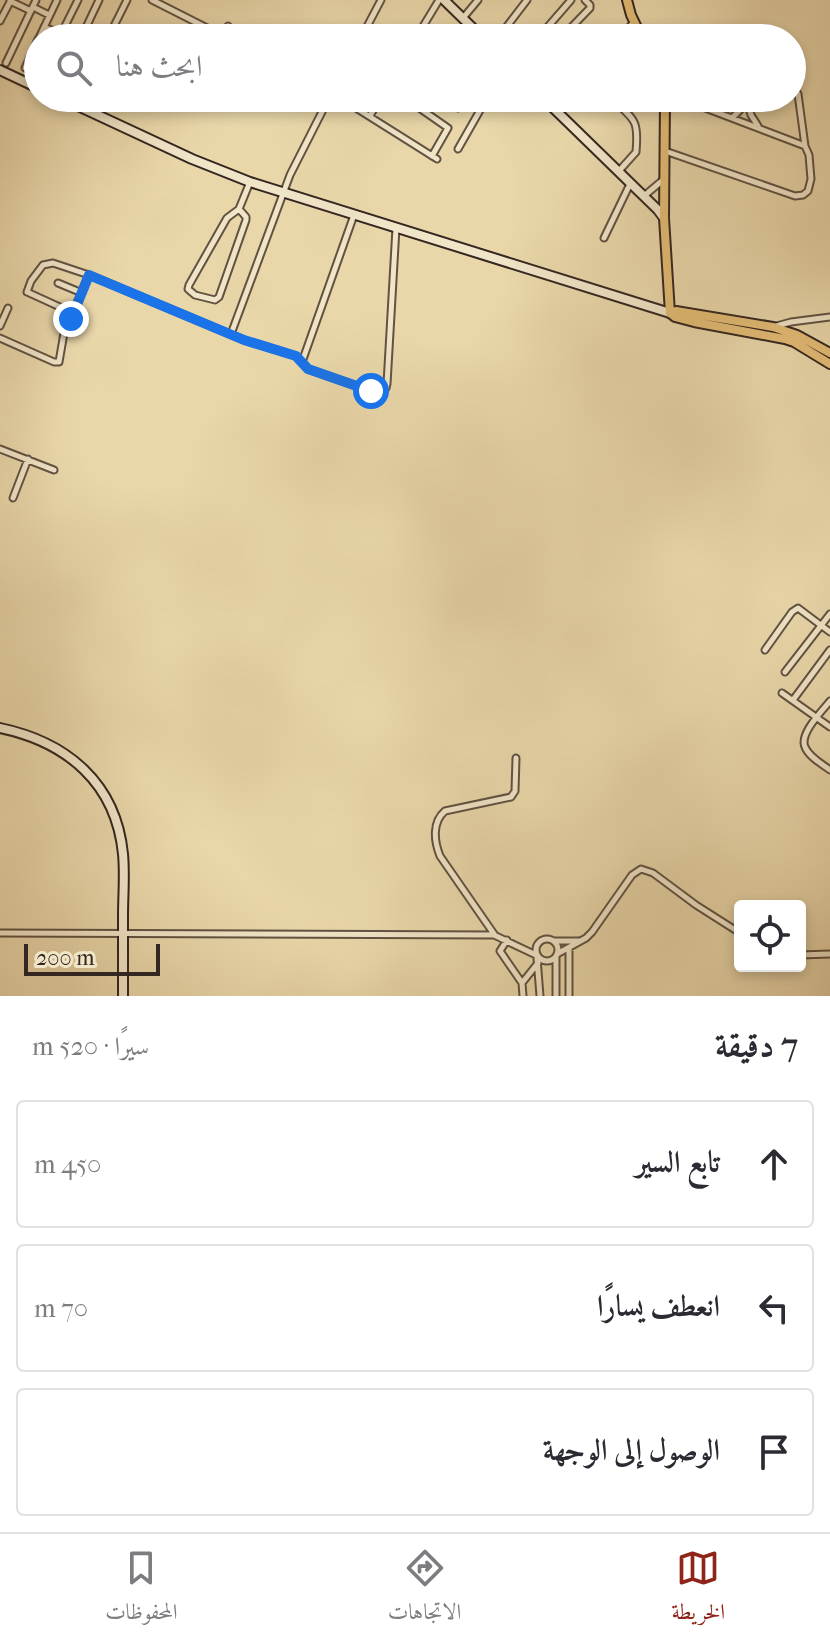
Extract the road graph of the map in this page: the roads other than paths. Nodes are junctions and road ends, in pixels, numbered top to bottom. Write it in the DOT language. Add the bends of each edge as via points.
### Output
graph roads {
  1 [pos="10,0"];
  2 [pos="36,0"];
  3 [pos="57,0"];
  4 [pos="78,0"];
  5 [pos="99,0"];
  6 [pos="127,0"];
  7 [pos="152,0"];
  8 [pos="381,0"];
  9 [pos="442,0"];
  10 [pos="478,0"];
  11 [pos="527,0"];
  12 [pos="571,0"];
  13 [pos="585,0"];
  14 [pos="626,1"];
  15 [pos="32,9"];
  16 [pos="49,15"];
  17 [pos="465,20"];
  18 [pos="0,21"];
  19 [pos="634,22"];
  20 [pos="24,24"];
  21 [pos="45,24"];
  22 [pos="66,24"];
  23 [pos="88,24"];
  24 [pos="115,24"];
  25 [pos="199,24"];
  26 [pos="368,24"];
  27 [pos="426,24"];
  28 [pos="464,24"];
  29 [pos="469,24"];
  30 [pos="509,24"];
  31 [pos="550,24"];
  32 [pos="575,24"];
  33 [pos="24,25"];
  34 [pos="3,66"];
  35 [pos="24,79"];
  36 [pos="98,112"];
  37 [pos="322,112"];
  38 [pos="363,112"];
  39 [pos="372,112"];
  40 [pos="425,112"];
  41 [pos="479,112"];
  42 [pos="557,112"];
  43 [pos="626,112"];
  44 [pos="665,112"];
  45 [pos="719,112"];
  46 [pos="738,112"];
  47 [pos="750,112"];
  48 [pos="800,112"];
  49 [pos="370,116"];
  50 [pos="733,117"];
  51 [pos="759,128"];
  52 [pos="805,146"];
  53 [pos="458,149"];
  54 [pos="665,151"];
  55 [pos="619,172"];
  56 [pos="664,179"];
  57 [pos="250,182"];
  58 [pos="631,183"];
  59 [pos="283,192"];
  60 [pos="644,196"];
  61 [pos="239,209"];
  62 [pos="354,214"];
  63 [pos="664,218"];
  64 [pos="396,228"];
  65 [pos="604,238"];
  66 [pos="89,275"];
  67 [pos="58,283"];
  68 [pos="82,293"];
  69 [pos="8,308"];
  70 [pos="73,313"];
  71 [pos="670,313"];
  72 [pos="830,317"];
  73 [pos="0,326"];
  74 [pos="773,327"];
  75 [pos="231,334"];
  76 [pos="0,338"];
  77 [pos="830,353"];
  78 [pos="302,362"];
  79 [pos="830,364"];
  80 [pos="0,449"];
  81 [pos="28,459"];
  82 [pos="54,470"];
  83 [pos="13,498"];
  84 [pos="830,614"];
  85 [pos="821,626"];
  86 [pos="830,632"];
  87 [pos="765,650"];
  88 [pos="830,650"];
  89 [pos="785,672"];
  90 [pos="782,693"];
  91 [pos="793,700"];
  92 [pos="830,701"];
  93 [pos="817,718"];
  94 [pos="830,727"];
  95 [pos="0,728"];
  96 [pos="516,758"];
  97 [pos="830,770"];
  98 [pos="734,929"];
  99 [pos="0,933"];
  100 [pos="123,935"];
  101 [pos="494,935"];
  102 [pos="507,940"];
  103 [pos="554,941"];
  104 [pos="580,941"];
  105 [pos="514,943"];
  106 [pos="537,944"];
  107 [pos="569,948"];
  108 [pos="830,954"];
  109 [pos="557,955"];
  110 [pos="806,955"];
  111 [pos="537,958"];
  112 [pos="522,983"];
  113 [pos="123,996"];
  114 [pos="523,996"];
  115 [pos="540,996"];
  116 [pos="556,996"];
  117 [pos="569,996"];
  1 -- 15 [label="street"];
  1 -- 18 [label="street"];
  2 -- 15 [label="street"];
  3 -- 16 [label="street"];
  4 -- 22 [label="street"];
  5 -- 23 [label="street"];
  6 -- 24 [label="street"];
  7 -- 25 [label="street"];
  8 -- 26 [label="street"];
  9 -- 17 [label="street"];
  9 -- 27 [label="street"];
  10 -- 17 [label="street"];
  11 -- 30 [label="street"];
  12 -- 31 [label="street"];
  13 -- 32 [label="street" via="590,8"];
  14 -- 19 [label="main road"];
  15 -- 16 [label="street"];
  15 -- 20 [label="street"];
  16 -- 21 [label="street"];
  17 -- 28 [label="street"];
  17 -- 29 [label="street"];
  33 -- 34 [label="street"];
  34 -- 35 [label="street"];
  36 -- 57 [label="street"];
  37 -- 59 [label="street"];
  38 -- 49 [label="street"];
  39 -- 49 [label="street"];
  40 -- 49 [label="street" via="448,128 435,158"];
  41 -- 53 [label="street"];
  42 -- 55 [label="street"];
  43 -- 55 [label="street" via="635,121 637,150"];
  44 -- 54 [label="main road"];
  45 -- 50 [label="street"];
  46 -- 50 [label="street"];
  47 -- 51 [label="street"];
  48 -- 52 [label="street"];
  50 -- 51 [label="street"];
  51 -- 52 [label="street"];
  52 -- 54 [label="street" via="810,184 799,196"];
  54 -- 56 [label="main road"];
  55 -- 58 [label="street"];
  56 -- 60 [label="street"];
  56 -- 63 [label="main road"];
  57 -- 59 [label="street"];
  57 -- 61 [label="street"];
  58 -- 60 [label="street"];
  58 -- 65 [label="street"];
  59 -- 62 [label="street"];
  59 -- 75 [label="street"];
  60 -- 63 [label="street"];
  61 -- 61 [label="street" via="227,218 188,288 191,293 219,297 246,220"];
  62 -- 64 [label="street"];
  62 -- 78 [label="street"];
  63 -- 71 [label="main road"];
  64 -- 71 [label="street"];
  64 -- 78 [label="street" via="384,391 308,369"];
  66 -- 68 [label="street"];
  66 -- 70 [label="street" via="50,262 27,287 27,293"];
  66 -- 75 [label="street"];
  67 -- 68 [label="street"];
  68 -- 70 [label="street"];
  69 -- 73 [label="street"];
  70 -- 76 [label="street" via="59,362"];
  71 -- 74 [label="main road"];
  71 -- 79 [label="main road" via="785,339"];
  72 -- 74 [label="street"];
  74 -- 77 [label="main road"];
  75 -- 78 [label="street"];
  80 -- 81 [label="street"];
  81 -- 82 [label="street"];
  81 -- 83 [label="street"];
  84 -- 85 [label="street"];
  85 -- 86 [label="street"];
  85 -- 87 [label="street" via="795,609"];
  85 -- 89 [label="street"];
  88 -- 91 [label="street"];
  90 -- 91 [label="street"];
  91 -- 93 [label="street"];
  92 -- 93 [label="street"];
  93 -- 94 [label="street"];
  93 -- 97 [label="street" via="803,742"];
  95 -- 100 [label="street" via="61,750 105,797 123,856"];
  96 -- 101 [label="street" via="510,799 445,811 436,824 440,856"];
  98 -- 104 [label="street" via="641,869"];
  99 -- 100 [label="street"];
  100 -- 101 [label="street"];
  100 -- 113 [label="street"];
  101 -- 102 [label="street"];
  102 -- 105 [label="street"];
  102 -- 112 [label="street" via="500,951"];
  103 -- 104 [label="street"];
  103 -- 106 [label="street"];
  103 -- 109 [label="street"];
  104 -- 107 [label="street"];
  105 -- 106 [label="street"];
  105 -- 111 [label="street"];
  106 -- 111 [label="street"];
  107 -- 109 [label="street"];
  107 -- 117 [label="street"];
  108 -- 110 [label="street"];
  109 -- 111 [label="street" via="547,962"];
  109 -- 116 [label="street"];
  111 -- 112 [label="street"];
  111 -- 115 [label="street"];
  112 -- 114 [label="street"];
}
